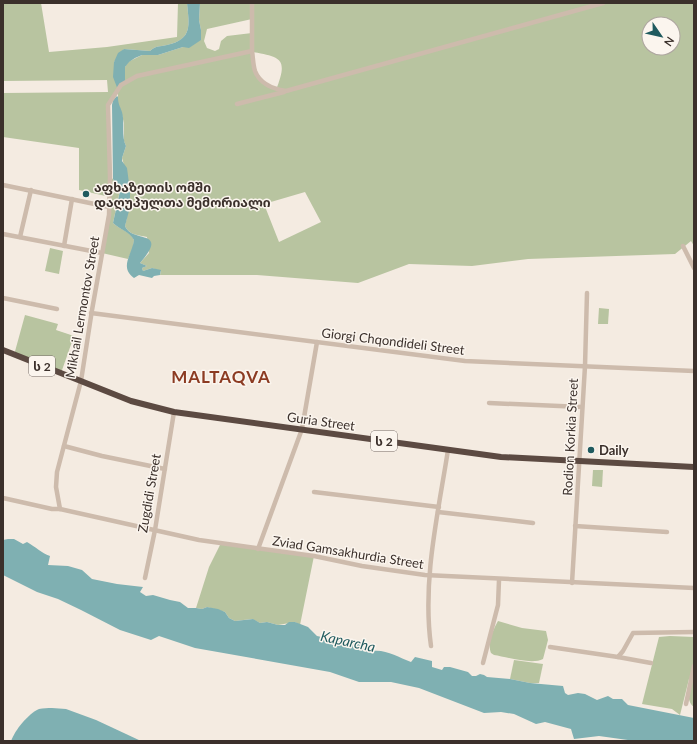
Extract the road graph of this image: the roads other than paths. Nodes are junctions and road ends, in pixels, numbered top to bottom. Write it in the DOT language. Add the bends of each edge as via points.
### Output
graph roads {
  1 [pos="252,3"];
  2 [pos="603,3"];
  3 [pos="252,52"];
  4 [pos="289,90"];
  5 [pos="238,104"];
  6 [pos="3,185"];
  7 [pos="31,190"];
  8 [pos="72,199"];
  9 [pos="109,207"];
  10 [pos="3,234"];
  11 [pos="20,237"];
  12 [pos="64,246"];
  13 [pos="683,246"];
  14 [pos="102,253"];
  15 [pos="694,268"];
  16 [pos="587,293"];
  17 [pos="3,298"];
  18 [pos="57,309"];
  19 [pos="91,313"];
  20 [pos="317,342"];
  21 [pos="3,350"];
  22 [pos="585,366"];
  23 [pos="694,371"];
  24 [pos="81,381"];
  25 [pos="489,403"];
  26 [pos="582,407"];
  27 [pos="174,412"];
  28 [pos="302,430"];
  29 [pos="64,446"];
  30 [pos="448,450"];
  31 [pos="579,461"];
  32 [pos="694,467"];
  33 [pos="165,468"];
  34 [pos="314,492"];
  35 [pos="3,498"];
  36 [pos="60,509"];
  37 [pos="439,510"];
  38 [pos="533,523"];
  39 [pos="576,526"];
  40 [pos="155,530"];
  41 [pos="667,532"];
  42 [pos="258,549"];
  43 [pos="429,576"];
  44 [pos="145,578"];
  45 [pos="499,580"];
  46 [pos="572,583"];
  47 [pos="694,588"];
  48 [pos="694,632"];
  49 [pos="431,646"];
  50 [pos="550,648"];
  51 [pos="618,657"];
  52 [pos="651,662"];
  53 [pos="483,663"];
  54 [pos="694,666"];
  55 [pos="686,704"];
  1 -- 3 [label="street"];
  2 -- 4 [label="street"];
  3 -- 4 [label="street" via="255,70 260,79 276,90"];
  3 -- 9 [label="street, Mikhail Lermontov Street" via="137,76 121,85 108,105"];
  4 -- 5 [label="street"];
  6 -- 7 [label="street"];
  7 -- 8 [label="street"];
  7 -- 11 [label="street"];
  8 -- 9 [label="street"];
  8 -- 12 [label="street"];
  9 -- 14 [label="street, Mikhail Lermontov Street"];
  10 -- 11 [label="street"];
  11 -- 12 [label="street"];
  12 -- 14 [label="street"];
  13 -- 15 [label="street"];
  14 -- 19 [label="street, Mikhail Lermontov Street"];
  16 -- 22 [label="street, Rodion Korkia Street"];
  17 -- 18 [label="street"];
  19 -- 20 [label="street, Giorgi Chqondideli Street"];
  19 -- 24 [label="street, Mikhail Lermontov Street"];
  20 -- 22 [label="street, Giorgi Chqondideli Street" via="466,361"];
  20 -- 28 [label="street"];
  21 -- 24 [label="highway, Guria Street / ს 2"];
  22 -- 23 [label="street, Giorgi Chqondideli Street"];
  22 -- 26 [label="street, Rodion Korkia Street"];
  24 -- 27 [label="highway, Guria Street / ს 2" via="132,401"];
  24 -- 29 [label="street, Mikhail Lermontov Street"];
  25 -- 26 [label="street"];
  26 -- 31 [label="street, Rodion Korkia Street"];
  27 -- 28 [label="highway, Guria Street / ს 2"];
  27 -- 33 [label="street, Zugdidi Street"];
  28 -- 30 [label="highway, Guria Street / ს 2"];
  28 -- 42 [label="street"];
  29 -- 33 [label="street"];
  29 -- 36 [label="street, Mikhail Lermontov Street" via="56,479"];
  30 -- 31 [label="highway, Guria Street / ს 2" via="501,457"];
  30 -- 37 [label="street"];
  31 -- 32 [label="highway, Guria Street / ს 2"];
  31 -- 39 [label="street, Rodion Korkia Street"];
  33 -- 40 [label="street, Zugdidi Street"];
  34 -- 37 [label="street"];
  35 -- 36 [label="street, Zviad Gamsakhurdia Street"];
  36 -- 40 [label="street, Zviad Gamsakhurdia Street"];
  37 -- 38 [label="street"];
  37 -- 43 [label="street"];
  39 -- 41 [label="street"];
  39 -- 46 [label="street, Rodion Korkia Street"];
  40 -- 42 [label="street, Zviad Gamsakhurdia Street"];
  40 -- 44 [label="street, Zugdidi Street"];
  42 -- 43 [label="street, Zviad Gamsakhurdia Street"];
  43 -- 45 [label="street, Zviad Gamsakhurdia Street"];
  43 -- 49 [label="street" via="428,625"];
  45 -- 46 [label="street, Zviad Gamsakhurdia Street"];
  45 -- 53 [label="street" via="498,606"];
  46 -- 47 [label="street, Zviad Gamsakhurdia Street"];
  48 -- 51 [label="street" via="633,633"];
  50 -- 51 [label="street"];
  51 -- 52 [label="street"];
  54 -- 55 [label="street"];
}
